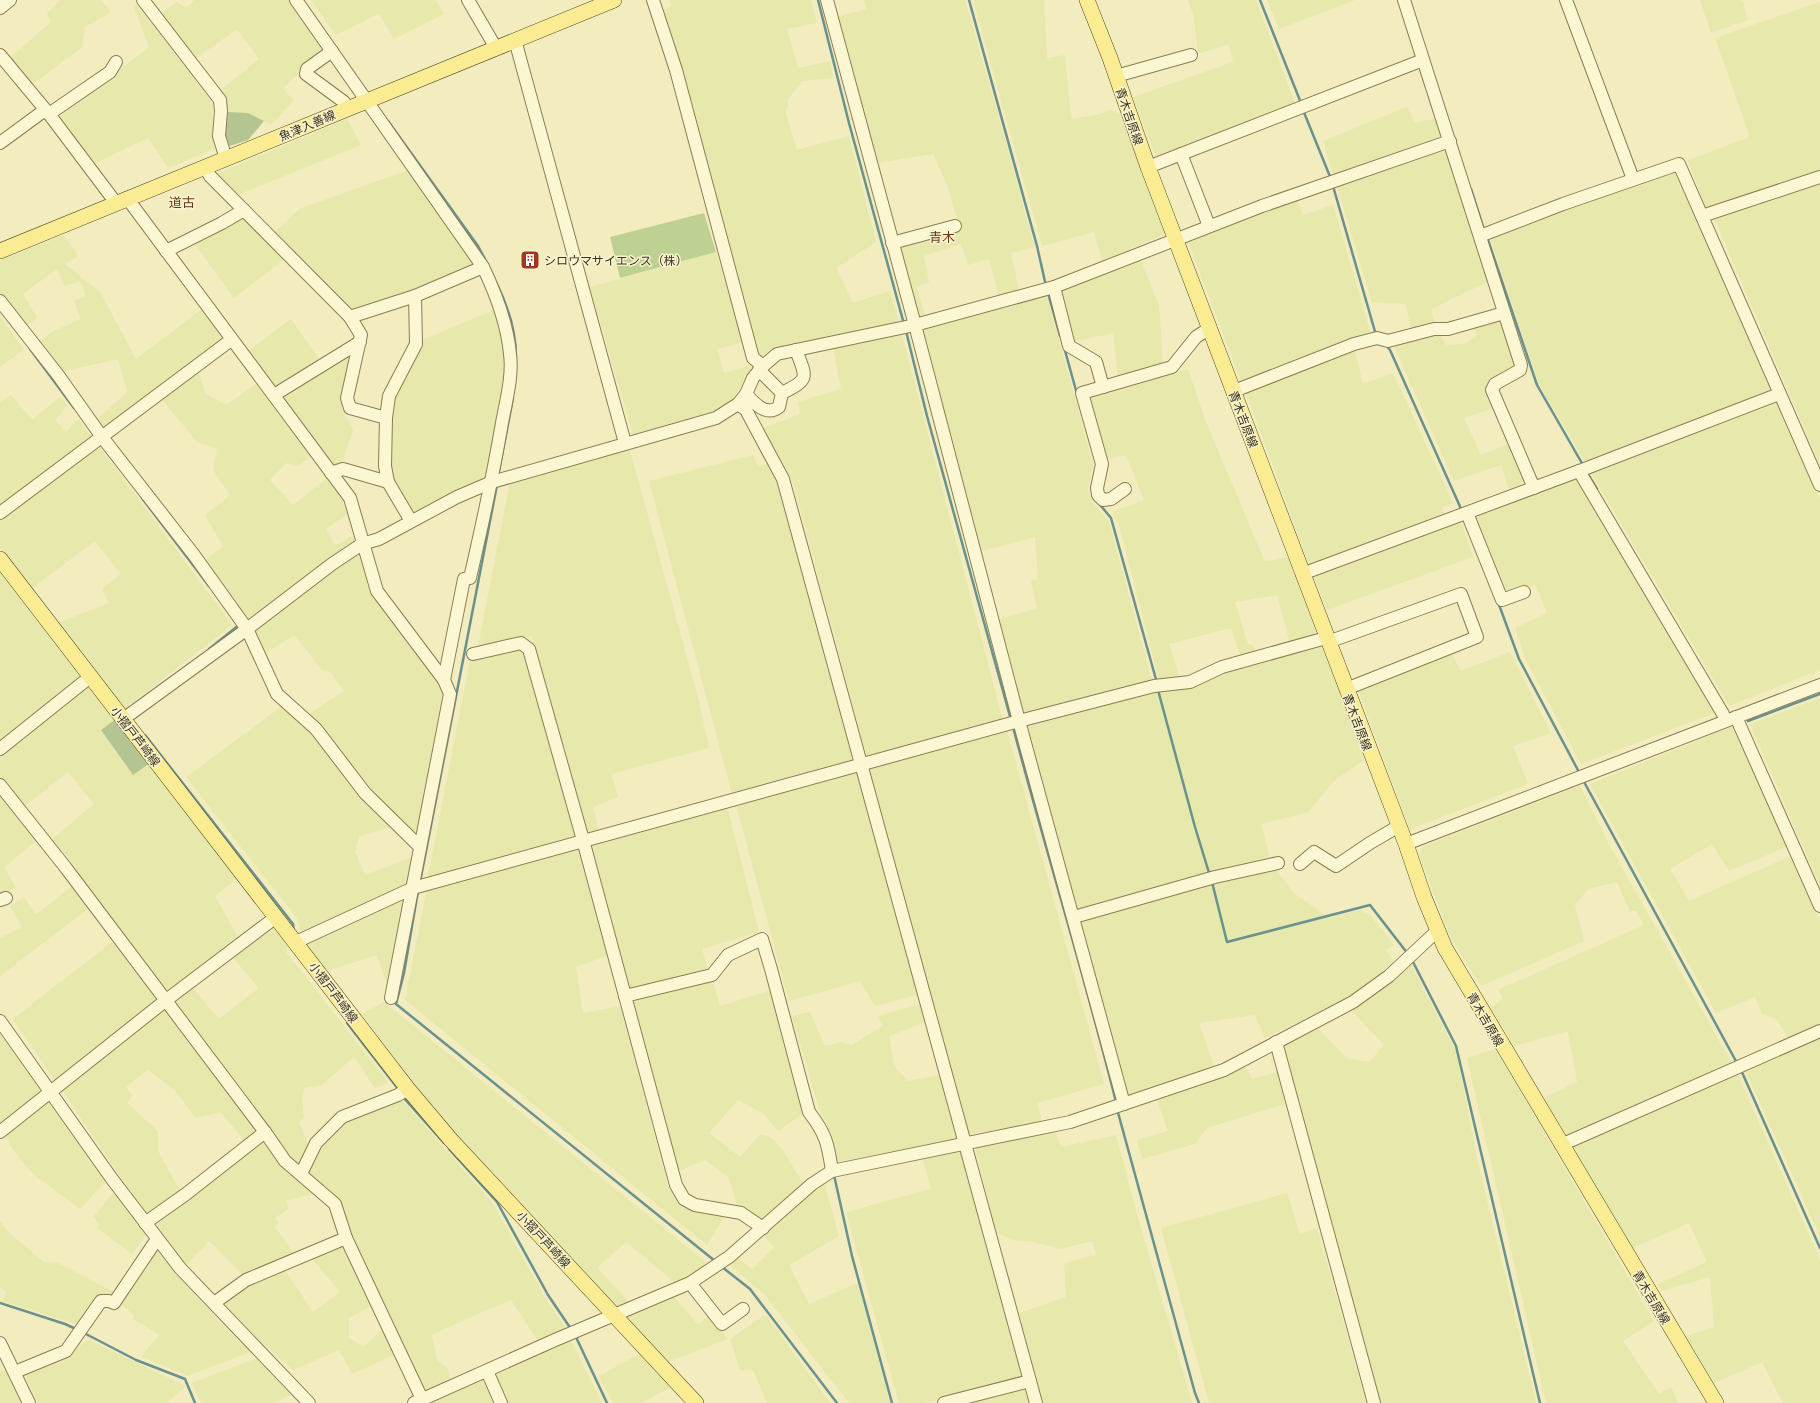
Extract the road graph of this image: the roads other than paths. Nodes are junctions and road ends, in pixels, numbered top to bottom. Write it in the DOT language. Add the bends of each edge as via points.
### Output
graph roads {
  1 [pos="10,0"];
  2 [pos="143,0"];
  3 [pos="296,0"];
  4 [pos="468,0"];
  5 [pos="614,0"];
  6 [pos="653,0"];
  7 [pos="827,0"];
  8 [pos="1087,0"];
  9 [pos="1404,0"];
  10 [pos="1566,0"];
  11 [pos="0,8"];
  12 [pos="515,40"];
  13 [pos="496,48"];
  14 [pos="332,51"];
  15 [pos="0,55"];
  16 [pos="1191,55"];
  17 [pos="1423,60"];
  18 [pos="116,62"];
  19 [pos="1116,76"];
  20 [pos="365,101"];
  21 [pos="347,108"];
  22 [pos="47,112"];
  23 [pos="1450,141"];
  24 [pos="0,143"];
  25 [pos="1181,154"];
  26 [pos="226,159"];
  27 [pos="205,167"];
  28 [pos="1148,167"];
  29 [pos="1820,177"];
  30 [pos="1633,179"];
  31 [pos="121,201"];
  32 [pos="244,210"];
  33 [pos="1702,216"];
  34 [pos="955,226"];
  35 [pos="1209,226"];
  36 [pos="1480,236"];
  37 [pos="1175,239"];
  38 [pos="892,243"];
  39 [pos="0,251"];
  40 [pos="166,251"];
  41 [pos="483,268"];
  42 [pos="1054,287"];
  43 [pos="414,296"];
  44 [pos="0,301"];
  45 [pos="1504,313"];
  46 [pos="350,317"];
  47 [pos="915,325"];
  48 [pos="1210,328"];
  49 [pos="231,340"];
  50 [pos="360,342"];
  51 [pos="796,350"];
  52 [pos="761,368"];
  53 [pos="1103,387"];
  54 [pos="1234,391"];
  55 [pos="782,393"];
  56 [pos="746,394"];
  57 [pos="1779,394"];
  58 [pos="274,395"];
  59 [pos="738,404"];
  60 [pos="386,418"];
  61 [pos="102,437"];
  62 [pos="625,443"];
  63 [pos="1579,471"];
  64 [pos="331,473"];
  65 [pos="388,482"];
  66 [pos="492,482"];
  67 [pos="1820,485"];
  68 [pos="1534,488"];
  69 [pos="1125,489"];
  70 [pos="0,513"];
  71 [pos="1467,513"];
  72 [pos="411,522"];
  73 [pos="362,544"];
  74 [pos="0,559"];
  75 [pos="1302,574"];
  76 [pos="1524,592"];
  77 [pos="247,629"];
  78 [pos="1327,640"];
  79 [pos="473,654"];
  80 [pos="90,677"];
  81 [pos="444,680"];
  82 [pos="1820,685"];
  83 [pos="1346,689"];
  84 [pos="1723,714"];
  85 [pos="1736,717"];
  86 [pos="122,720"];
  87 [pos="1019,721"];
  88 [pos="0,749"];
  89 [pos="862,764"];
  90 [pos="0,785"];
  91 [pos="1399,826"];
  92 [pos="583,840"];
  93 [pos="1406,844"];
  94 [pos="420,847"];
  95 [pos="1278,863"];
  96 [pos="1300,864"];
  97 [pos="413,888"];
  98 [pos="1820,906"];
  99 [pos="276,917"];
  100 [pos="1074,917"];
  101 [pos="1437,931"];
  102 [pos="296,942"];
  103 [pos="625,996"];
  104 [pos="391,998"];
  105 [pos="165,1001"];
  106 [pos="0,1021"];
  107 [pos="1820,1031"];
  108 [pos="1276,1042"];
  109 [pos="408,1089"];
  110 [pos="50,1093"];
  111 [pos="1124,1104"];
  112 [pos="0,1132"];
  113 [pos="265,1132"];
  114 [pos="966,1143"];
  115 [pos="1561,1146"];
  116 [pos="832,1171"];
  117 [pos="301,1174"];
  118 [pos="145,1223"];
  119 [pos="763,1228"];
  120 [pos="346,1238"];
  121 [pos="157,1239"];
  122 [pos="690,1283"];
  123 [pos="214,1303"];
  124 [pos="743,1310"];
  125 [pos="614,1315"];
  126 [pos="0,1343"];
  127 [pos="4,1362"];
  128 [pos="487,1371"];
  129 [pos="15,1372"];
  130 [pos="1030,1381"];
  131 [pos="418,1401"];
  132 [pos="29,1403"];
  133 [pos="310,1403"];
  134 [pos="501,1403"];
  135 [pos="696,1403"];
  136 [pos="944,1403"];
  137 [pos="1036,1403"];
  138 [pos="1374,1403"];
  139 [pos="1716,1403"];
  1 -- 11 [label="street"];
  2 -- 26 [label="street" via="220,100 219,136"];
  3 -- 14 [label="street"];
  4 -- 13 [label="street"];
  5 -- 12 [label="main road, 魚津入善線"];
  6 -- 52 [label="street" via="676,70 753,358"];
  7 -- 38 [label="street"];
  8 -- 19 [label="main road, 青木吉原線"];
  9 -- 17 [label="street"];
  10 -- 30 [label="street"];
  12 -- 13 [label="main road, 魚津入善線"];
  12 -- 62 [label="street"];
  13 -- 20 [label="main road, 魚津入善線"];
  14 -- 20 [label="street"];
  14 -- 21 [label="street" via="307,69 306,74 344,102"];
  15 -- 22 [label="street"];
  16 -- 19 [label="street"];
  17 -- 23 [label="street"];
  17 -- 25 [label="street"];
  18 -- 22 [label="street" via="110,72"];
  19 -- 28 [label="main road, 青木吉原線"];
  20 -- 21 [label="main road, 魚津入善線"];
  20 -- 41 [label="street" via="384,124"];
  21 -- 26 [label="main road, 魚津入善線"];
  22 -- 24 [label="street"];
  22 -- 31 [label="street"];
  23 -- 35 [label="street"];
  23 -- 36 [label="street"];
  25 -- 28 [label="street"];
  25 -- 35 [label="street"];
  26 -- 27 [label="main road, 魚津入善線"];
  27 -- 31 [label="main road, 魚津入善線"];
  27 -- 32 [label="street" via="210,176"];
  28 -- 37 [label="main road, 青木吉原線"];
  29 -- 33 [label="street"];
  30 -- 33 [label="street" via="1679,164"];
  30 -- 36 [label="street"];
  31 -- 39 [label="main road, 魚津入善線"];
  31 -- 40 [label="street"];
  32 -- 40 [label="street"];
  32 -- 46 [label="street"];
  33 -- 57 [label="street"];
  34 -- 38 [label="street"];
  35 -- 37 [label="street"];
  36 -- 45 [label="street"];
  37 -- 42 [label="street"];
  37 -- 48 [label="main road, 青木吉原線"];
  38 -- 47 [label="street"];
  40 -- 49 [label="street"];
  41 -- 43 [label="street"];
  41 -- 66 [label="street" via="497,296 506,323 511,356 508,392"];
  42 -- 47 [label="street"];
  42 -- 53 [label="street" via="1070,346 1096,362"];
  43 -- 46 [label="street"];
  43 -- 60 [label="street" via="416,344 389,396"];
  44 -- 61 [label="street"];
  45 -- 54 [label="street" via="1448,329 1434,329 1388,341 1377,338 1354,344"];
  45 -- 68 [label="street" via="1521,365 1520,370 1495,384 1492,390"];
  46 -- 50 [label="street" via="361,335"];
  47 -- 51 [label="street"];
  47 -- 87 [label="street"];
  48 -- 53 [label="street" via="1196,337 1172,367"];
  48 -- 54 [label="main road, 青木吉原線"];
  49 -- 58 [label="street"];
  49 -- 61 [label="street"];
  50 -- 58 [label="street"];
  50 -- 60 [label="street" via="347,398 350,408"];
  51 -- 52 [label="street" via="777,354"];
  51 -- 55 [label="street" via="804,374 803,380 799,385"];
  52 -- 55 [label="street"];
  52 -- 56 [label="street"];
  53 -- 69 [label="street" via="1082,393 1102,464 1098,495 1103,500 1111,499"];
  54 -- 75 [label="main road, 青木吉原線"];
  55 -- 56 [label="street" via="776,410 758,408"];
  56 -- 59 [label="street"];
  57 -- 63 [label="street"];
  57 -- 67 [label="street"];
  58 -- 64 [label="street"];
  59 -- 62 [label="street" via="716,418"];
  59 -- 89 [label="street" via="746,410 783,479"];
  60 -- 65 [label="street" via="385,466"];
  61 -- 70 [label="street"];
  61 -- 77 [label="street" via="194,555"];
  62 -- 66 [label="street"];
  63 -- 68 [label="street"];
  63 -- 84 [label="street"];
  64 -- 65 [label="street" via="343,469"];
  64 -- 73 [label="street" via="350,498"];
  65 -- 72 [label="street"];
  66 -- 72 [label="street" via="457,497"];
  66 -- 81 [label="street" via="470,578 464,579"];
  68 -- 71 [label="street"];
  71 -- 75 [label="street"];
  71 -- 76 [label="street" via="1502,600"];
  72 -- 73 [label="street" via="379,539"];
  73 -- 77 [label="street"];
  73 -- 81 [label="street" via="377,591"];
  74 -- 80 [label="main road, 小摺戸芦崎線"];
  75 -- 78 [label="main road, 青木吉原線"];
  77 -- 86 [label="street"];
  77 -- 94 [label="street" via="277,694 316,729 365,793"];
  78 -- 83 [label="main road, 青木吉原線"];
  78 -- 83 [label="street" via="1461,594 1477,637"];
  78 -- 87 [label="street" via="1222,667 1190,682 1154,686"];
  79 -- 92 [label="street" via="521,643 529,649"];
  80 -- 86 [label="main road, 小摺戸芦崎線"];
  80 -- 88 [label="street"];
  81 -- 94 [label="street" via="450,694"];
  82 -- 85 [label="street"];
  83 -- 91 [label="main road, 青木吉原線"];
  85 -- 93 [label="street"];
  85 -- 98 [label="street"];
  86 -- 99 [label="main road, 小摺戸芦崎線"];
  87 -- 89 [label="street"];
  87 -- 100 [label="street"];
  89 -- 92 [label="street"];
  89 -- 114 [label="street"];
  90 -- 105 [label="street" via="66,868"];
  91 -- 93 [label="main road, 青木吉原線"];
  91 -- 96 [label="street" via="1336,866 1314,852"];
  92 -- 97 [label="street"];
  92 -- 103 [label="street"];
  93 -- 101 [label="main road, 青木吉原線"];
  94 -- 97 [label="street"];
  95 -- 100 [label="street"];
  97 -- 102 [label="street"];
  97 -- 104 [label="street"];
  99 -- 102 [label="main road, 小摺戸芦崎線"];
  99 -- 105 [label="street"];
  100 -- 111 [label="street"];
  101 -- 108 [label="street" via="1389,976 1353,1002"];
  101 -- 115 [label="main road, 青木吉原線" via="1444,948"];
  102 -- 109 [label="main road, 小摺戸芦崎線"];
  103 -- 116 [label="street" via="712,975 728,955 762,939 809,1112 827,1141"];
  103 -- 119 [label="street" via="676,1185 684,1199 695,1205 741,1213"];
  105 -- 110 [label="street"];
  105 -- 113 [label="street"];
  106 -- 110 [label="street"];
  107 -- 115 [label="street"];
  108 -- 111 [label="street" via="1224,1070"];
  108 -- 138 [label="street"];
  109 -- 117 [label="street" via="342,1118 316,1143"];
  109 -- 125 [label="main road, 小摺戸芦崎線" via="451,1140"];
  110 -- 112 [label="street"];
  110 -- 118 [label="street"];
  111 -- 114 [label="street" via="1070,1122"];
  113 -- 117 [label="street" via="286,1161"];
  113 -- 118 [label="street"];
  114 -- 116 [label="street"];
  114 -- 130 [label="street"];
  115 -- 139 [label="main road, 青木吉原線"];
  116 -- 119 [label="street" via="812,1184"];
  117 -- 120 [label="street" via="335,1204"];
  118 -- 121 [label="street"];
  119 -- 122 [label="street" via="729,1257"];
  120 -- 123 [label="street" via="246,1280"];
  120 -- 131 [label="street"];
  121 -- 123 [label="street" via="180,1268"];
  121 -- 129 [label="street" via="114,1303 101,1302 66,1351"];
  122 -- 124 [label="street" via="722,1324"];
  122 -- 125 [label="street"];
  123 -- 133 [label="street"];
  125 -- 128 [label="street"];
  125 -- 135 [label="main road, 小摺戸芦崎線"];
  126 -- 127 [label="street"];
  127 -- 129 [label="street"];
  128 -- 131 [label="street"];
  128 -- 134 [label="street"];
  129 -- 132 [label="street"];
  130 -- 136 [label="street"];
  130 -- 137 [label="street"];
}
